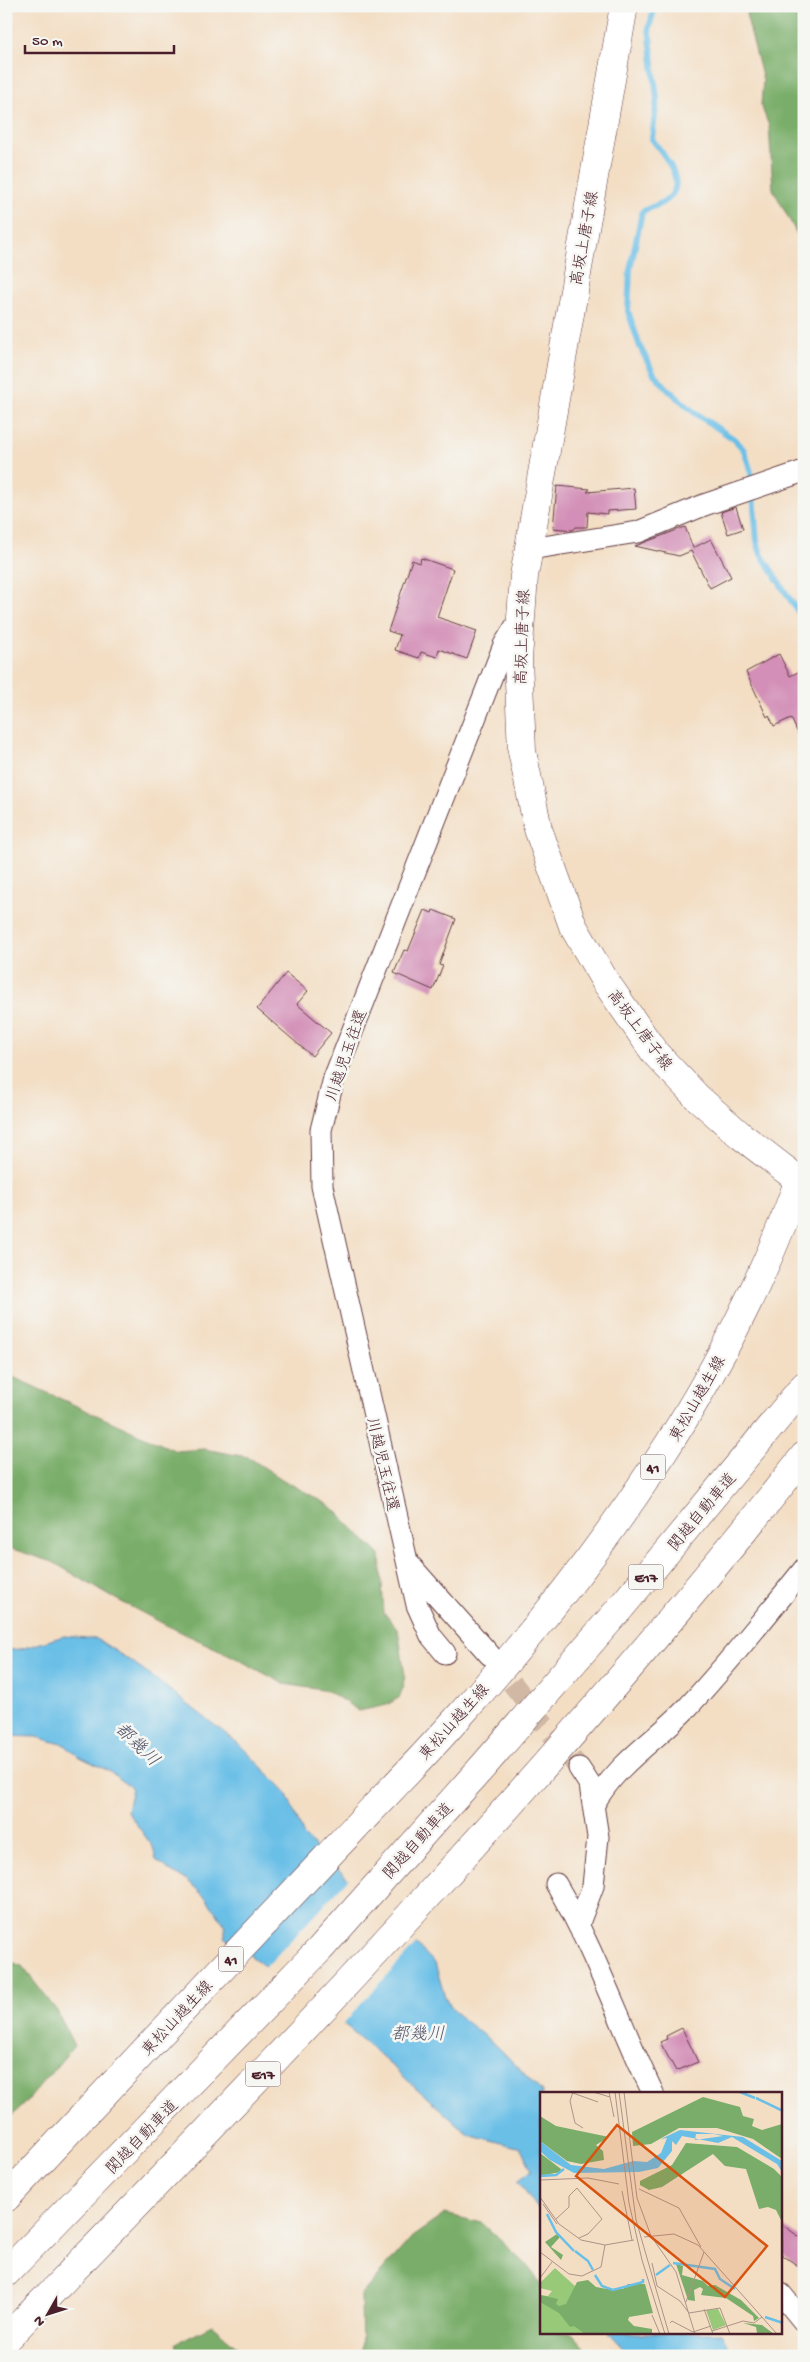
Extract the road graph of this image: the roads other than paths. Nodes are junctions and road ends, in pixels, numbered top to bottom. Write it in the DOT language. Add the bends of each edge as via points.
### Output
graph roads {
  1 [pos="624,6"];
  2 [pos="804,472"];
  3 [pos="530,549"];
  4 [pos="520,618"];
  5 [pos="802,1177"];
  6 [pos="804,1386"];
  7 [pos="804,1456"];
  8 [pos="407,1562"];
  9 [pos="804,1568"];
  10 [pos="445,1654"];
  11 [pos="490,1655"];
  12 [pos="579,1768"];
  13 [pos="594,1804"];
  14 [pos="556,1884"];
  15 [pos="579,1923"];
  16 [pos="653,2092"];
  17 [pos="6,2198"];
  18 [pos="6,2273"];
  19 [pos="782,2295"];
  20 [pos="804,2322"];
  21 [pos="6,2339"];
  1 -- 3 [label="main road, 高坂上唐子線"];
  2 -- 3 [label="street" via="704,505 638,532"];
  3 -- 4 [label="main road, 高坂上唐子線"];
  4 -- 5 [label="main road, 高坂上唐子線" via="518,659 522,751 538,829 573,926 605,981 655,1053 696,1097 740,1135"];
  4 -- 8 [label="street, 川越児玉往還" via="504,645 338,1069 321,1130 322,1186"];
  5 -- 17 [label="main road, 東松山越生線 / 41" via="767,1265 738,1326 666,1448 596,1550 455,1721"];
  6 -- 18 [label="main road, 関越自動車道 / E17" via="622,1606 320,1949"];
  7 -- 21 [label="main road, E17" via="658,1636 513,1803 335,1998"];
  8 -- 10 [label="street, 川越児玉往還" via="417,1606 431,1636"];
  8 -- 11 [label="street"];
  9 -- 13 [label="street" via="686,1708 619,1768"];
  12 -- 13 [label="street" via="590,1785"];
  13 -- 15 [label="street" via="598,1837 593,1886"];
  14 -- 15 [label="street"];
  15 -- 16 [label="street"];
  19 -- 20 [label="street"];
}
